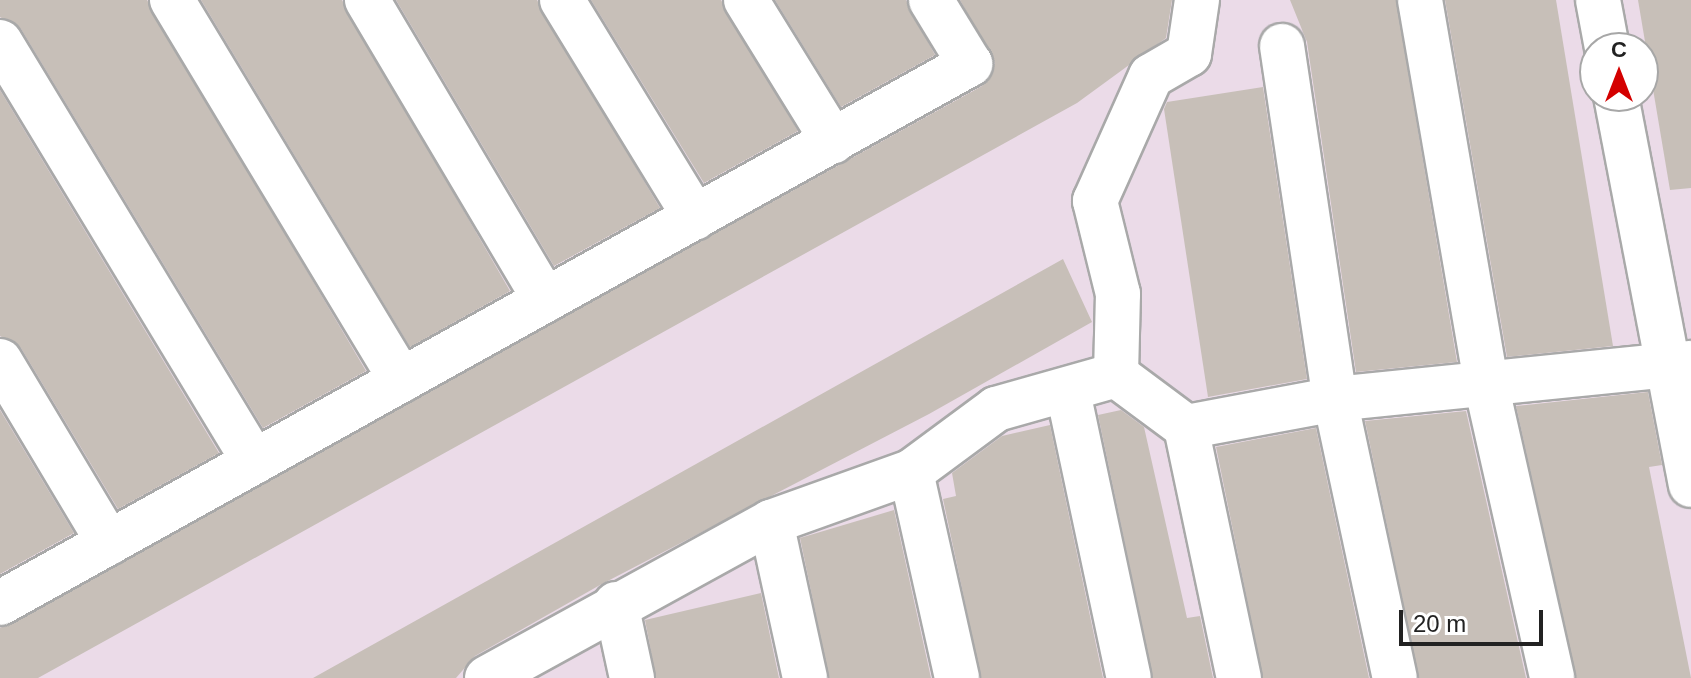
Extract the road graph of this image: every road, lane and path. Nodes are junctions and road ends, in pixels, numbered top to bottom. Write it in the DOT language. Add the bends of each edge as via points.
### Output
graph roads {
  1 [pos="172,0"];
  2 [pos="367,0"];
  3 [pos="562,0"];
  4 [pos="746,0"];
  5 [pos="931,0"];
  6 [pos="1197,0"];
  7 [pos="1420,0"];
  8 [pos="1598,0"];
  9 [pos="1604,32"];
  10 [pos="0,42"];
  11 [pos="1282,46"];
  12 [pos="1620,112"];
  13 [pos="833,141"];
  14 [pos="695,217"];
  15 [pos="545,300"];
  16 [pos="0,361"];
  17 [pos="1679,364"];
  18 [pos="1116,375"];
  19 [pos="401,380"];
  20 [pos="1486,384"];
  21 [pos="1068,392"];
  22 [pos="1335,399"];
  23 [pos="1186,427"];
  24 [pos="254,462"];
  25 [pos="911,472"];
  26 [pos="1691,485"];
  27 [pos="771,522"];
  28 [pos="109,543"];
  29 [pos="0,603"];
  30 [pos="616,604"];
  31 [pos="487,678"];
  32 [pos="632,678"];
  33 [pos="805,678"];
  34 [pos="957,678"];
  35 [pos="1129,678"];
  36 [pos="1239,678"];
  37 [pos="1395,678"];
  38 [pos="1552,678"];
  1 -- 19 [label="lane"];
  2 -- 15 [label="lane"];
  3 -- 14 [label="lane"];
  4 -- 13 [label="lane"];
  5 -- 13 [label="lane" via="970,64"];
  6 -- 18 [label="lane" via="1189,54 1151,76 1095,201 1118,294"];
  7 -- 20 [label="lane"];
  8 -- 9 [label="lane"];
  10 -- 24 [label="lane"];
  11 -- 22 [label="lane"];
  12 -- 17 [label="lane"];
  13 -- 14 [label="lane"];
  14 -- 15 [label="lane"];
  15 -- 19 [label="lane"];
  16 -- 28 [label="lane"];
  17 -- 20 [label="lane"];
  17 -- 26 [label="lane"];
  18 -- 21 [label="lane"];
  18 -- 23 [label="lane"];
  19 -- 24 [label="lane"];
  20 -- 22 [label="lane"];
  20 -- 38 [label="lane"];
  21 -- 25 [label="lane" via="996,409"];
  21 -- 35 [label="lane"];
  22 -- 23 [label="lane"];
  22 -- 37 [label="lane"];
  23 -- 36 [label="lane"];
  24 -- 28 [label="lane"];
  25 -- 27 [label="lane"];
  25 -- 34 [label="lane"];
  27 -- 30 [label="lane"];
  27 -- 33 [label="lane"];
  28 -- 29 [label="lane"];
  30 -- 31 [label="lane"];
  30 -- 32 [label="lane"];
}
